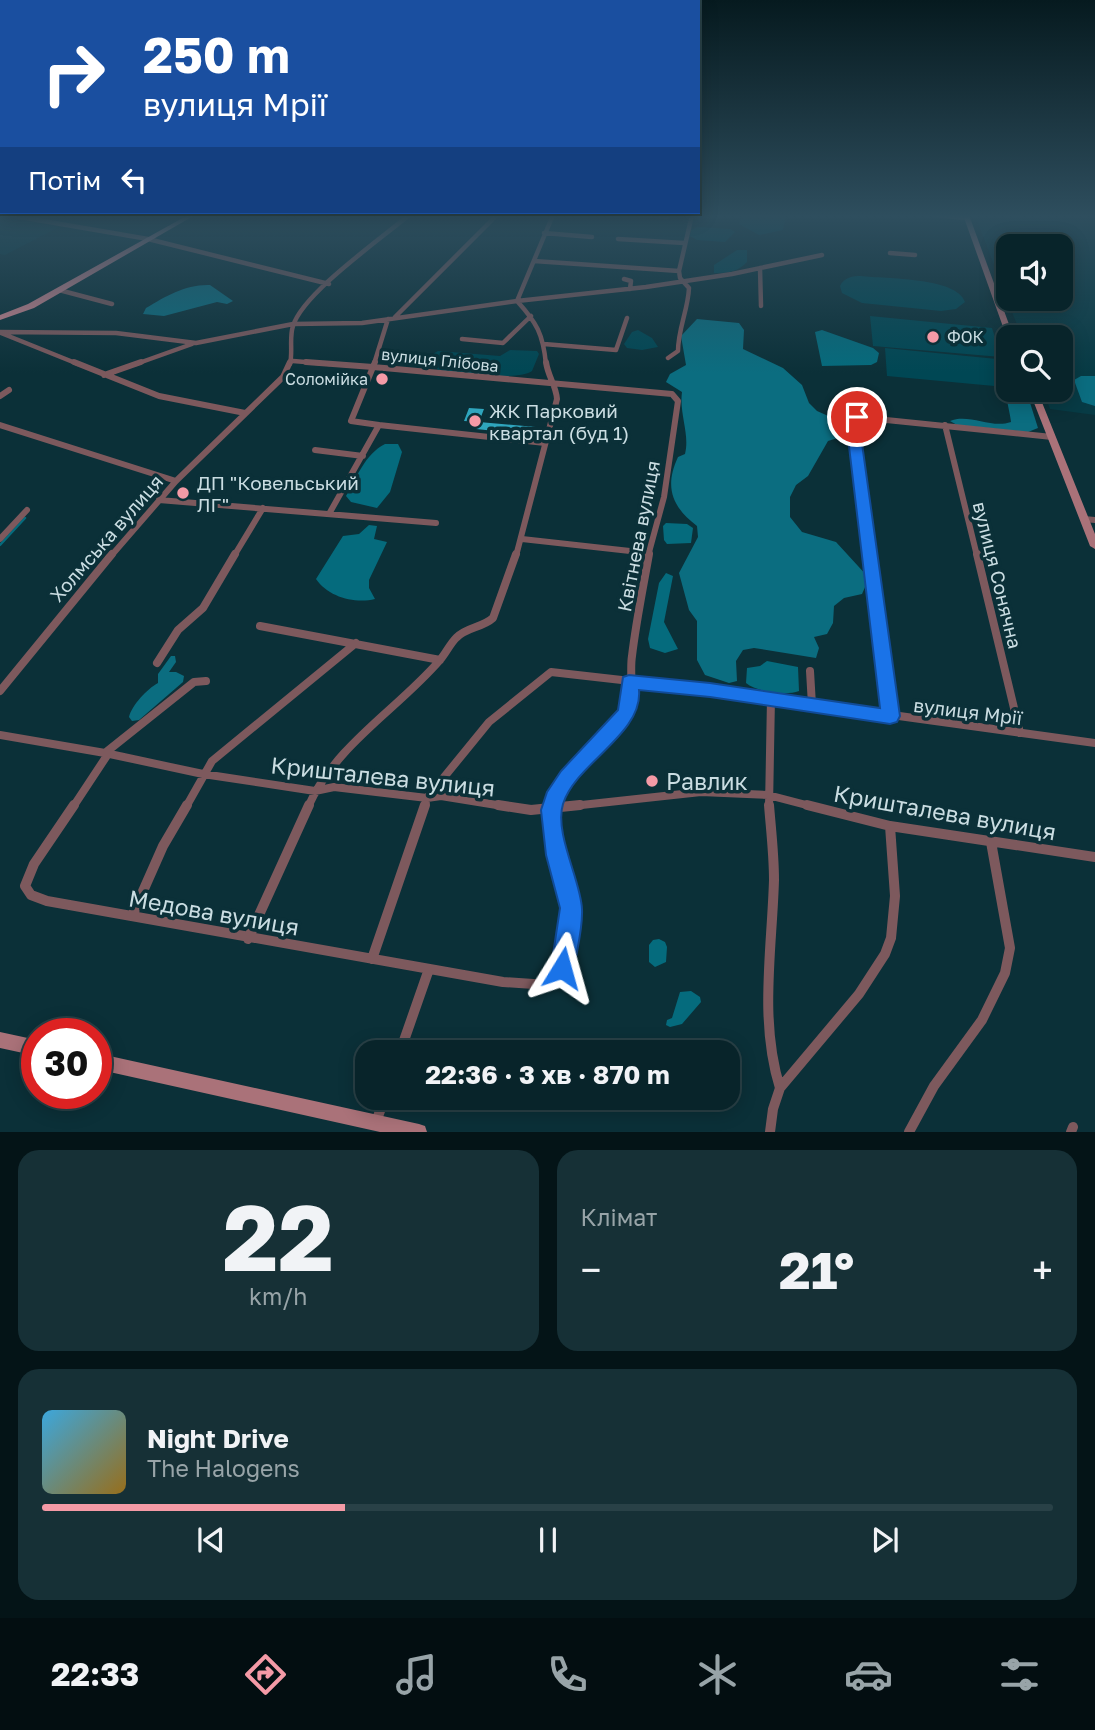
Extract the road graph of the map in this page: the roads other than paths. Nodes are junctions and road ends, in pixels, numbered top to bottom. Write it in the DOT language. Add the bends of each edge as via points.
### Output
graph roads {
  1 [pos="98,268"];
  2 [pos="264,268"];
  3 [pos="348,268"];
  4 [pos="443,268"];
  5 [pos="531,268"];
  6 [pos="633,268"];
  7 [pos="680,268"];
  8 [pos="760,268"];
  9 [pos="986,268"];
  10 [pos="679,271"];
  11 [pos="741,272"];
  12 [pos="759,276"];
  13 [pos="624,279"];
  14 [pos="682,282"];
  15 [pos="329,284"];
  16 [pos="630,289"];
  17 [pos="59,290"];
  18 [pos="517,301"];
  19 [pos="112,304"];
  20 [pos="761,306"];
  21 [pos="531,316"];
  22 [pos="0,318"];
  23 [pos="391,318"];
  24 [pos="627,318"];
  25 [pos="293,324"];
  26 [pos="1007,325"];
  27 [pos="0,333"];
  28 [pos="462,339"];
  29 [pos="195,343"];
  30 [pos="544,344"];
  31 [pos="668,358"];
  32 [pos="293,361"];
  33 [pos="373,367"];
  34 [pos="104,375"];
  35 [pos="553,383"];
  36 [pos="9,390"];
  37 [pos="0,396"];
  38 [pos="677,397"];
  39 [pos="1038,402"];
  40 [pos="244,413"];
  41 [pos="0,425"];
  42 [pos="379,425"];
  43 [pos="945,425"];
  44 [pos="1052,437"];
  45 [pos="545,443"];
  46 [pos="315,450"];
  47 [pos="363,456"];
  48 [pos="176,481"];
  49 [pos="159,500"];
  50 [pos="263,508"];
  51 [pos="27,510"];
  52 [pos="329,514"];
  53 [pos="1084,519"];
  54 [pos="1095,520"];
  55 [pos="436,523"];
  56 [pos="0,539"];
  57 [pos="522,539"];
  58 [pos="1095,546"];
  59 [pos="648,554"];
  60 [pos="260,626"];
  61 [pos="356,643"];
  62 [pos="439,660"];
  63 [pos="157,663"];
  64 [pos="810,671"];
  65 [pos="206,681"];
  66 [pos="629,682"];
  67 [pos="0,691"];
  68 [pos="771,698"];
  69 [pos="812,705"];
  70 [pos="890,716"];
  71 [pos="1020,733"];
  72 [pos="0,735"];
  73 [pos="1095,743"];
  74 [pos="106,753"];
  75 [pos="203,774"];
  76 [pos="314,792"];
  77 [pos="768,795"];
  78 [pos="427,798"];
  79 [pos="551,810"];
  80 [pos="890,826"];
  81 [pos="991,842"];
  82 [pos="1095,857"];
  83 [pos="132,916"];
  84 [pos="248,939"];
  85 [pos="372,959"];
  86 [pos="429,969"];
  87 [pos="0,1040"];
  88 [pos="404,1040"];
  89 [pos="21,1045"];
  90 [pos="112,1064"];
  91 [pos="780,1088"];
  92 [pos="380,1110"];
  93 [pos="376,1122"];
  94 [pos="419,1132"];
  95 [pos="770,1132"];
  96 [pos="909,1132"];
  1 -- 17 [label="main road"];
  2 -- 15 [label="street"];
  3 -- 15 [label="street"];
  4 -- 23 [label="street"];
  5 -- 18 [label="street"];
  6 -- 10 [label="street"];
  7 -- 10 [label="street"];
  8 -- 11 [label="street"];
  8 -- 12 [label="street"];
  9 -- 26 [label="street"];
  10 -- 14 [label="street"];
  11 -- 12 [label="street"];
  11 -- 14 [label="street"];
  12 -- 20 [label="street"];
  13 -- 16 [label="street" via="631,281"];
  14 -- 16 [label="street"];
  14 -- 31 [label="street" via="690,288 686,314 676,335 678,351"];
  15 -- 25 [label="street"];
  16 -- 18 [label="street"];
  17 -- 19 [label="street"];
  17 -- 22 [label="main road"];
  18 -- 21 [label="street"];
  18 -- 23 [label="street"];
  21 -- 28 [label="street" via="503,343"];
  21 -- 30 [label="street"];
  23 -- 25 [label="street"];
  23 -- 33 [label="street, вулиця Глібова"];
  24 -- 30 [label="street" via="616,350"];
  25 -- 29 [label="street"];
  25 -- 32 [label="street"];
  27 -- 29 [label="street" via="116,334"];
  27 -- 34 [label="street"];
  29 -- 34 [label="street"];
  30 -- 35 [label="street" via="548,378"];
  32 -- 33 [label="street"];
  32 -- 40 [label="street, Холмська вулиця" via="283,377"];
  33 -- 35 [label="street, вулиця Глібова"];
  33 -- 42 [label="street" via="351,421"];
  34 -- 40 [label="street" via="159,396"];
  35 -- 38 [label="street, вулиця Глібова"];
  35 -- 45 [label="street" via="557,399"];
  36 -- 37 [label="street"];
  38 -- 59 [label="street, Квітнева вулиця" via="664,498"];
  39 -- 44 [label="street"];
  40 -- 48 [label="street, Холмська вулиця"];
  41 -- 48 [label="street"];
  42 -- 45 [label="street"];
  42 -- 47 [label="street"];
  43 -- 44 [label="street"];
  43 -- 70 [label="street" via="857,417 853,421"];
  43 -- 71 [label="street, вулиця Сонячна"];
  44 -- 53 [label="street"];
  45 -- 57 [label="street"];
  46 -- 47 [label="street"];
  47 -- 52 [label="street"];
  48 -- 49 [label="street, Холмська вулиця"];
  49 -- 50 [label="street"];
  49 -- 67 [label="street, Холмська вулиця"];
  50 -- 52 [label="street"];
  50 -- 63 [label="street" via="203,608 178,630"];
  51 -- 56 [label="street"];
  52 -- 55 [label="street"];
  53 -- 54 [label="street"];
  53 -- 58 [label="street"];
  57 -- 59 [label="street"];
  57 -- 62 [label="street" via="493,618 456,638"];
  59 -- 66 [label="street, Квітнева вулиця"];
  60 -- 61 [label="street"];
  61 -- 62 [label="street"];
  61 -- 75 [label="street" via="224,750"];
  62 -- 76 [label="street" via="337,759"];
  64 -- 69 [label="street"];
  65 -- 74 [label="street" via="194,682"];
  66 -- 68 [label="street, вулиця Мрії"];
  66 -- 78 [label="street, вулиця Мрії" via="551,672 489,723"];
  66 -- 79 [label="street, Квітнева вулиця" via="626,713 568,777"];
  68 -- 69 [label="street, вулиця Мрії"];
  68 -- 77 [label="street"];
  69 -- 70 [label="street, вулиця Мрії"];
  70 -- 71 [label="street, вулиця Мрії"];
  71 -- 73 [label="street, вулиця Мрії"];
  72 -- 74 [label="street, Кришталева вулиця"];
  74 -- 75 [label="street, Кришталева вулиця"];
  74 -- 83 [label="street, Медова вулиця" via="34,863 25,886 30,895 47,901"];
  75 -- 76 [label="street, Кришталева вулиця"];
  75 -- 83 [label="street" via="163,846"];
  76 -- 78 [label="street, Кришталева вулиця" via="334,787"];
  76 -- 84 [label="street"];
  77 -- 79 [label="street, Кришталева вулиця" via="701,792"];
  77 -- 80 [label="street, Кришталева вулиця"];
  77 -- 91 [label="street" via="774,876 768,1026"];
  78 -- 79 [label="street, Кришталева вулиця"];
  78 -- 85 [label="street"];
  79 -- 86 [label="street, Медова вулиця" via="556,855 571,908 562,968 556,979 548,985 526,984"];
  80 -- 81 [label="street, Кришталева вулиця"];
  80 -- 91 [label="street" via="894,913 885,953"];
  81 -- 82 [label="street, Кришталева вулиця"];
  81 -- 96 [label="street" via="1009,964 1000,988"];
  83 -- 84 [label="street, Медова вулиця"];
  84 -- 85 [label="street, Медова вулиця"];
  85 -- 86 [label="street, Медова вулиця"];
  86 -- 88 [label="street"];
  87 -- 89 [label="street"];
  90 -- 93 [label="street"];
  91 -- 95 [label="street"];
  92 -- 93 [label="street"];
  93 -- 94 [label="street"];
}
